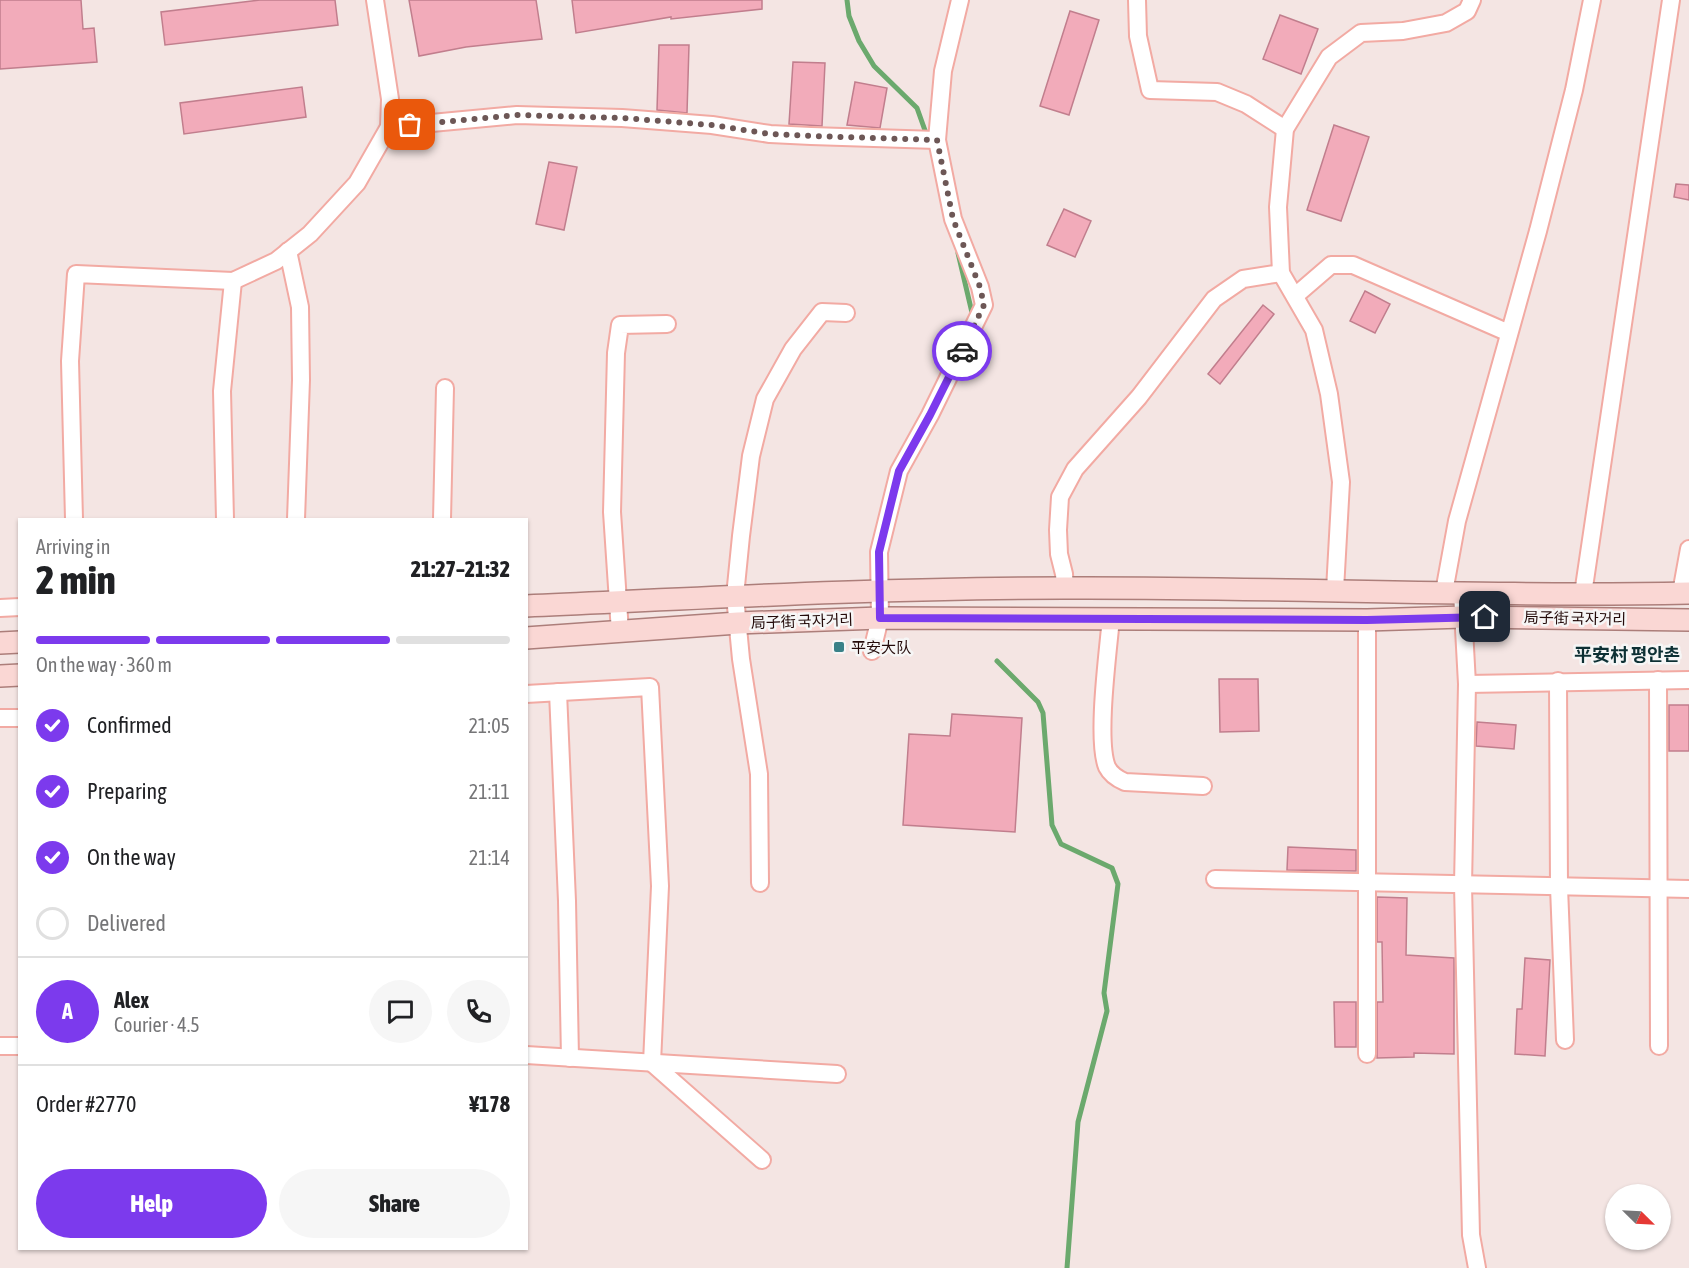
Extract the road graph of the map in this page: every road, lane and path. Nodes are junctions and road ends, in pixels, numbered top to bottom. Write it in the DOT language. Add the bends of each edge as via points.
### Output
graph roads {
  1 [pos="375,0"];
  2 [pos="960,0"];
  3 [pos="1137,0"];
  4 [pos="1472,0"];
  5 [pos="1592,0"];
  6 [pos="1671,0"];
  7 [pos="389,128"];
  8 [pos="1285,129"];
  9 [pos="929,140"];
  10 [pos="288,251"];
  11 [pos="1281,273"];
  12 [pos="233,281"];
  13 [pos="1295,296"];
  14 [pos="846,313"];
  15 [pos="666,324"];
  16 [pos="1509,333"];
  17 [pos="445,388"];
  18 [pos="74,518"];
  19 [pos="225,518"];
  20 [pos="296,518"];
  21 [pos="442,518"];
  22 [pos="1689,549"];
  23 [pos="1065,588"];
  24 [pos="878,590"];
  25 [pos="1335,590"];
  26 [pos="1453,592"];
  27 [pos="1685,593"];
  28 [pos="1583,594"];
  29 [pos="735,596"];
  30 [pos="617,602"];
  31 [pos="528,606"];
  32 [pos="18,607"];
  33 [pos="0,608"];
  34 [pos="1463,616"];
  35 [pos="880,618"];
  36 [pos="1111,618"];
  37 [pos="1367,620"];
  38 [pos="1689,620"];
  39 [pos="738,623"];
  40 [pos="620,632"];
  41 [pos="528,638"];
  42 [pos="18,642"];
  43 [pos="0,644"];
  44 [pos="872,651"];
  45 [pos="18,675"];
  46 [pos="0,676"];
  47 [pos="1658,680"];
  48 [pos="1689,680"];
  49 [pos="1558,681"];
  50 [pos="1467,684"];
  51 [pos="558,693"];
  52 [pos="528,694"];
  53 [pos="0,718"];
  54 [pos="18,718"];
  55 [pos="1203,786"];
  56 [pos="1215,879"];
  57 [pos="760,883"];
  58 [pos="1367,883"];
  59 [pos="1463,885"];
  60 [pos="1559,887"];
  61 [pos="1659,889"];
  62 [pos="1689,889"];
  63 [pos="1564,1040"];
  64 [pos="0,1046"];
  65 [pos="18,1046"];
  66 [pos="1659,1047"];
  67 [pos="1368,1054"];
  68 [pos="528,1055"];
  69 [pos="570,1058"];
  70 [pos="652,1063"];
  71 [pos="837,1074"];
  72 [pos="762,1160"];
  73 [pos="1477,1268"];
  1 -- 7 [label="street" via="390,99"];
  2 -- 9 [label="street"];
  3 -- 8 [label="street" via="1138,36 1150,90 1217,92 1246,104"];
  4 -- 8 [label="street" via="1467,11 1446,23 1361,33 1329,57"];
  5 -- 16 [label="street" via="1572,100"];
  6 -- 28 [label="street"];
  7 -- 9 [label="street" via="517,115 622,118 770,134"];
  7 -- 10 [label="street" via="357,183 310,234"];
  8 -- 11 [label="street" via="1278,207"];
  9 -- 24 [label="street" via="984,305 899,471 879,552"];
  10 -- 12 [label="street" via="276,261"];
  10 -- 20 [label="street" via="300,307"];
  11 -- 13 [label="street"];
  11 -- 23 [label="street" via="1243,279 1214,299 1139,397 1075,469 1060,497 1059,554"];
  12 -- 18 [label="street" via="76,274 70,361"];
  12 -- 19 [label="street" via="222,391"];
  13 -- 16 [label="street" via="1331,266 1353,266"];
  13 -- 25 [label="street" via="1314,330 1329,394 1341,482"];
  14 -- 29 [label="street" via="822,312 793,349 765,399 751,456"];
  15 -- 30 [label="street" via="620,325 612,512"];
  16 -- 26 [label="street" via="1457,521"];
  17 -- 21 [label="street"];
  22 -- 27 [label="street"];
  23 -- 24 [label="main road, 局子街 국자거리"];
  23 -- 25 [label="main road, 局子街 국자거리"];
  24 -- 29 [label="main road, 局子街 국자거리"];
  24 -- 35 [label="street"];
  25 -- 26 [label="main road, 局子街 국자거리"];
  26 -- 28 [label="main road, 局子街 국자거리"];
  26 -- 34 [label="street"];
  27 -- 28 [label="main road, 局子街 국자거리"];
  29 -- 30 [label="main road, 局子街 국자거리"];
  29 -- 39 [label="street"];
  30 -- 31 [label="main road, 局子街 국자거리"];
  30 -- 40 [label="street"];
  32 -- 33 [label="street"];
  34 -- 37 [label="main road, 局子街 국자거리"];
  34 -- 38 [label="main road, 局子街 국자거리"];
  34 -- 50 [label="street"];
  35 -- 36 [label="main road, 局子街 국자거리"];
  35 -- 39 [label="main road, 局子街 국자거리"];
  35 -- 44 [label="street"];
  36 -- 37 [label="main road, 局子街 국자거리"];
  36 -- 55 [label="street" via="1102,734 1107,766 1125,782"];
  37 -- 58 [label="street"];
  39 -- 40 [label="main road, 局子街 국자거리"];
  39 -- 57 [label="street" via="759,774"];
  40 -- 41 [label="main road, 局子街 국자거리"];
  42 -- 43 [label="main road"];
  45 -- 46 [label="main road"];
  47 -- 48 [label="street"];
  47 -- 49 [label="street"];
  47 -- 61 [label="street"];
  49 -- 50 [label="street"];
  49 -- 60 [label="street"];
  50 -- 59 [label="street"];
  51 -- 52 [label="street"];
  51 -- 69 [label="street"];
  51 -- 70 [label="street" via="650,687 660,886"];
  53 -- 54 [label="street"];
  56 -- 58 [label="street"];
  58 -- 59 [label="street"];
  58 -- 67 [label="street"];
  59 -- 60 [label="street"];
  59 -- 73 [label="street" via="1471,1235"];
  60 -- 61 [label="street"];
  60 -- 63 [label="street"];
  61 -- 62 [label="street"];
  61 -- 66 [label="street"];
  64 -- 65 [label="street"];
  68 -- 69 [label="street"];
  69 -- 70 [label="street"];
  70 -- 71 [label="street"];
  70 -- 72 [label="street"];
}
